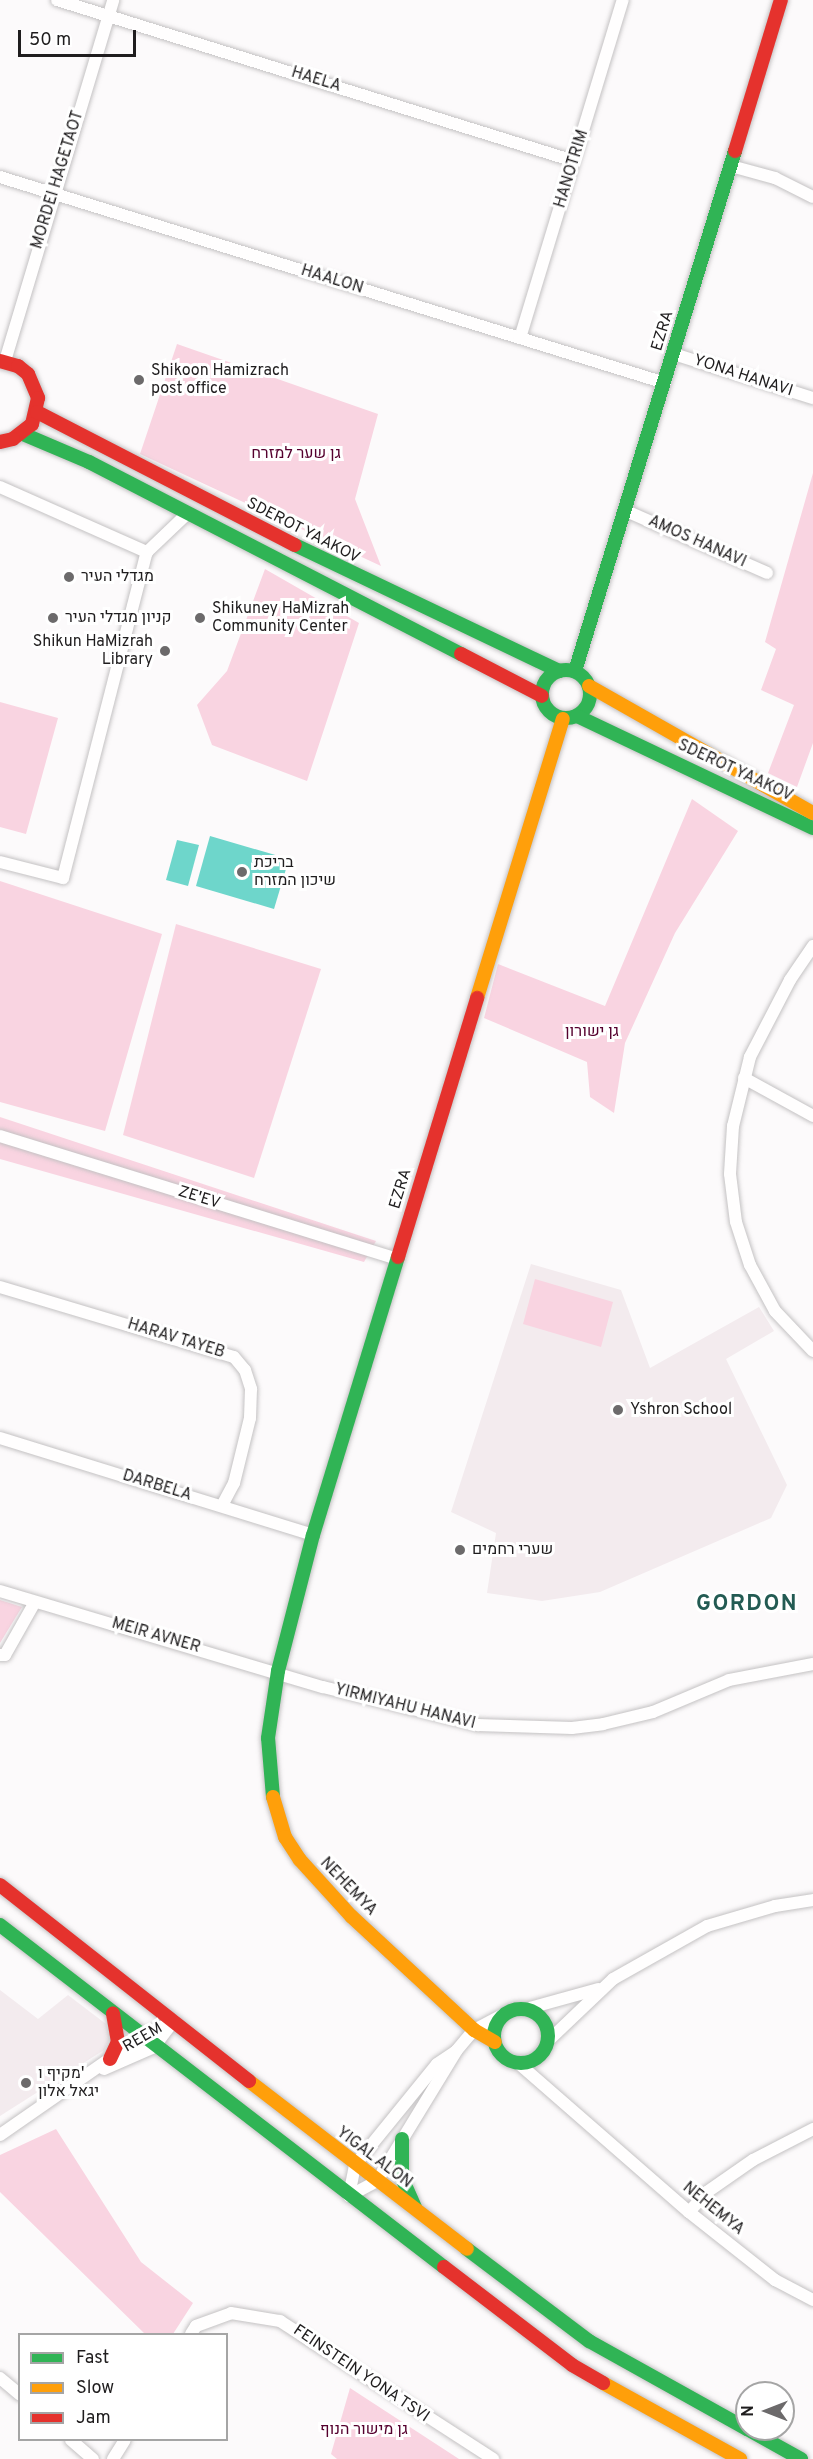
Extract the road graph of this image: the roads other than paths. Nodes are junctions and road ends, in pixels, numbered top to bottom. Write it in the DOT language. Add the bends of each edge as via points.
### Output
graph roads {
  1 [pos="57,0"];
  2 [pos="113,0"];
  3 [pos="623,0"];
  4 [pos="781,0"];
  5 [pos="108,16"];
  6 [pos="574,161"];
  7 [pos="731,165"];
  8 [pos="0,177"];
  9 [pos="54,194"];
  10 [pos="813,197"];
  11 [pos="520,338"];
  12 [pos="674,354"];
  13 [pos="3,361"];
  14 [pos="665,383"];
  15 [pos="813,398"];
  16 [pos="37,411"];
  17 [pos="22,434"];
  18 [pos="0,442"];
  19 [pos="0,487"];
  20 [pos="626,511"];
  21 [pos="188,513"];
  22 [pos="147,552"];
  23 [pos="767,573"];
  24 [pos="559,671"];
  25 [pos="575,671"];
  26 [pos="589,686"];
  27 [pos="542,696"];
  28 [pos="570,717"];
  29 [pos="813,813"];
  30 [pos="813,828"];
  31 [pos="0,862"];
  32 [pos="813,946"];
  33 [pos="744,1078"];
  34 [pos="813,1116"];
  35 [pos="0,1136"];
  36 [pos="397,1260"];
  37 [pos="0,1287"];
  38 [pos="813,1352"];
  39 [pos="0,1438"];
  40 [pos="222,1506"];
  41 [pos="313,1535"];
  42 [pos="0,1591"];
  43 [pos="35,1602"];
  44 [pos="0,1655"];
  45 [pos="813,1664"];
  46 [pos="278,1671"];
  47 [pos="0,1885"];
  48 [pos="813,1900"];
  49 [pos="0,1925"];
  50 [pos="605,1987"];
  51 [pos="526,2009"];
  52 [pos="112,2013"];
  53 [pos="504,2014"];
  54 [pos="174,2021"];
  55 [pos="474,2030"];
  56 [pos="141,2037"];
  57 [pos="548,2041"];
  58 [pos="495,2042"];
  59 [pos="154,2047"];
  60 [pos="457,2050"];
  61 [pos="110,2059"];
  62 [pos="517,2062"];
  63 [pos="92,2074"];
  64 [pos="813,2129"];
  65 [pos="0,2134"];
  66 [pos="402,2139"];
  67 [pos="355,2165"];
  68 [pos="377,2181"];
  69 [pos="349,2196"];
  70 [pos="417,2211"];
  71 [pos="689,2212"];
  72 [pos="813,2300"];
  73 [pos="192,2333"];
  74 [pos="0,2378"];
  75 [pos="18,2393"];
  76 [pos="735,2422"];
  77 [pos="73,2441"];
  78 [pos="124,2441"];
  79 [pos="769,2441"];
  80 [pos="93,2459"];
  81 [pos="113,2459"];
  82 [pos="493,2459"];
  83 [pos="740,2459"];
  84 [pos="801,2459"];
  1 -- 5 [label="street, HAELA"];
  2 -- 5 [label="street, MORDEI HAGETAOT"];
  3 -- 6 [label="street, HANOTRIM"];
  4 -- 7 [label="street, EZRA"];
  5 -- 6 [label="street, HAELA"];
  5 -- 9 [label="street, MORDEI HAGETAOT"];
  6 -- 11 [label="street, HANOTRIM"];
  7 -- 10 [label="street" via="775,178"];
  7 -- 12 [label="street, EZRA"];
  8 -- 9 [label="street, HAALON"];
  9 -- 11 [label="street, HAALON"];
  9 -- 13 [label="street, MORDEI HAGETAOT"];
  11 -- 14 [label="street, HAALON"];
  12 -- 14 [label="street, EZRA"];
  12 -- 15 [label="street, YONA HANAVI"];
  13 -- 16 [label="street" via="18,366 32,380 38,398"];
  14 -- 20 [label="street, EZRA"];
  16 -- 17 [label="street"];
  16 -- 24 [label="street, SDEROT YAAKOV" via="355,576"];
  17 -- 18 [label="street"];
  17 -- 21 [label="street" via="89,462"];
  19 -- 22 [label="street"];
  20 -- 23 [label="street, AMOS HANAVI"];
  20 -- 25 [label="street, EZRA"];
  21 -- 22 [label="street"];
  21 -- 27 [label="street"];
  22 -- 31 [label="street" via="63,878"];
  24 -- 25 [label="street"];
  24 -- 27 [label="street" via="546,680"];
  25 -- 26 [label="street"];
  26 -- 28 [label="street" via="587,707"];
  26 -- 29 [label="street, SDEROT YAAKOV"];
  27 -- 28 [label="street" via="547,710"];
  28 -- 30 [label="street, SDEROT YAAKOV"];
  28 -- 36 [label="street, EZRA"];
  32 -- 33 [label="street" via="769,1019"];
  33 -- 34 [label="street"];
  33 -- 38 [label="street" via="733,1126 730,1174 736,1222 750,1265 775,1311"];
  35 -- 36 [label="street, ZE'EV"];
  36 -- 41 [label="street, EZRA"];
  37 -- 40 [label="street, HARAV TAYEB" via="234,1357 245,1370 251,1389 250,1418 234,1483"];
  39 -- 40 [label="street, DARBELA"];
  40 -- 41 [label="street, DARBELA"];
  41 -- 46 [label="street, EZRA"];
  42 -- 43 [label="street, MEIR AVNER"];
  43 -- 44 [label="street" via="10,1647"];
  43 -- 46 [label="street, MEIR AVNER"];
  45 -- 46 [label="street, YIRMIYAHU HANAVI" via="729,1680 653,1712 572,1728 478,1725 448,1720"];
  46 -- 55 [label="street, NEHEMYA" via="270,1713 268,1766 285,1837 321,1887"];
  47 -- 54 [label="street, YIGAL ALON"];
  48 -- 50 [label="street" via="775,1906 707,1926 637,1963"];
  49 -- 52 [label="street"];
  50 -- 51 [label="street"];
  50 -- 57 [label="street"];
  51 -- 53 [label="street"];
  51 -- 57 [label="street" via="541,2017"];
  52 -- 56 [label="street"];
  52 -- 61 [label="street" via="118,2042"];
  53 -- 55 [label="street"];
  53 -- 58 [label="street" via="496,2027"];
  54 -- 56 [label="street, REEM"];
  54 -- 59 [label="street, REEM"];
  54 -- 67 [label="street, YIGAL ALON"];
  55 -- 58 [label="street, NEHEMYA"];
  55 -- 60 [label="street"];
  56 -- 59 [label="street"];
  56 -- 61 [label="street, REEM"];
  57 -- 62 [label="street" via="533,2060"];
  58 -- 62 [label="street" via="503,2055"];
  59 -- 63 [label="street, REEM"];
  59 -- 69 [label="street"];
  60 -- 66 [label="street"];
  60 -- 67 [label="street" via="437,2064"];
  61 -- 63 [label="street, REEM"];
  62 -- 71 [label="street, NEHEMYA"];
  63 -- 65 [label="street, REEM"];
  64 -- 71 [label="street" via="753,2160 707,2192"];
  66 -- 68 [label="street"];
  66 -- 70 [label="street" via="402,2178"];
  67 -- 68 [label="street, YIGAL ALON"];
  67 -- 69 [label="street"];
  68 -- 69 [label="street"];
  68 -- 70 [label="street, YIGAL ALON"];
  69 -- 83 [label="street" via="572,2365"];
  70 -- 76 [label="street, YIGAL ALON" via="589,2341"];
  71 -- 72 [label="street, NEHEMYA" via="775,2280"];
  73 -- 82 [label="street, FEINSTEIN YONA TSVI" via="196,2326 231,2313 280,2321"];
  74 -- 75 [label="street"];
  77 -- 80 [label="street"];
  78 -- 81 [label="street"];
  79 -- 84 [label="street, YIGAL ALON"];
}
